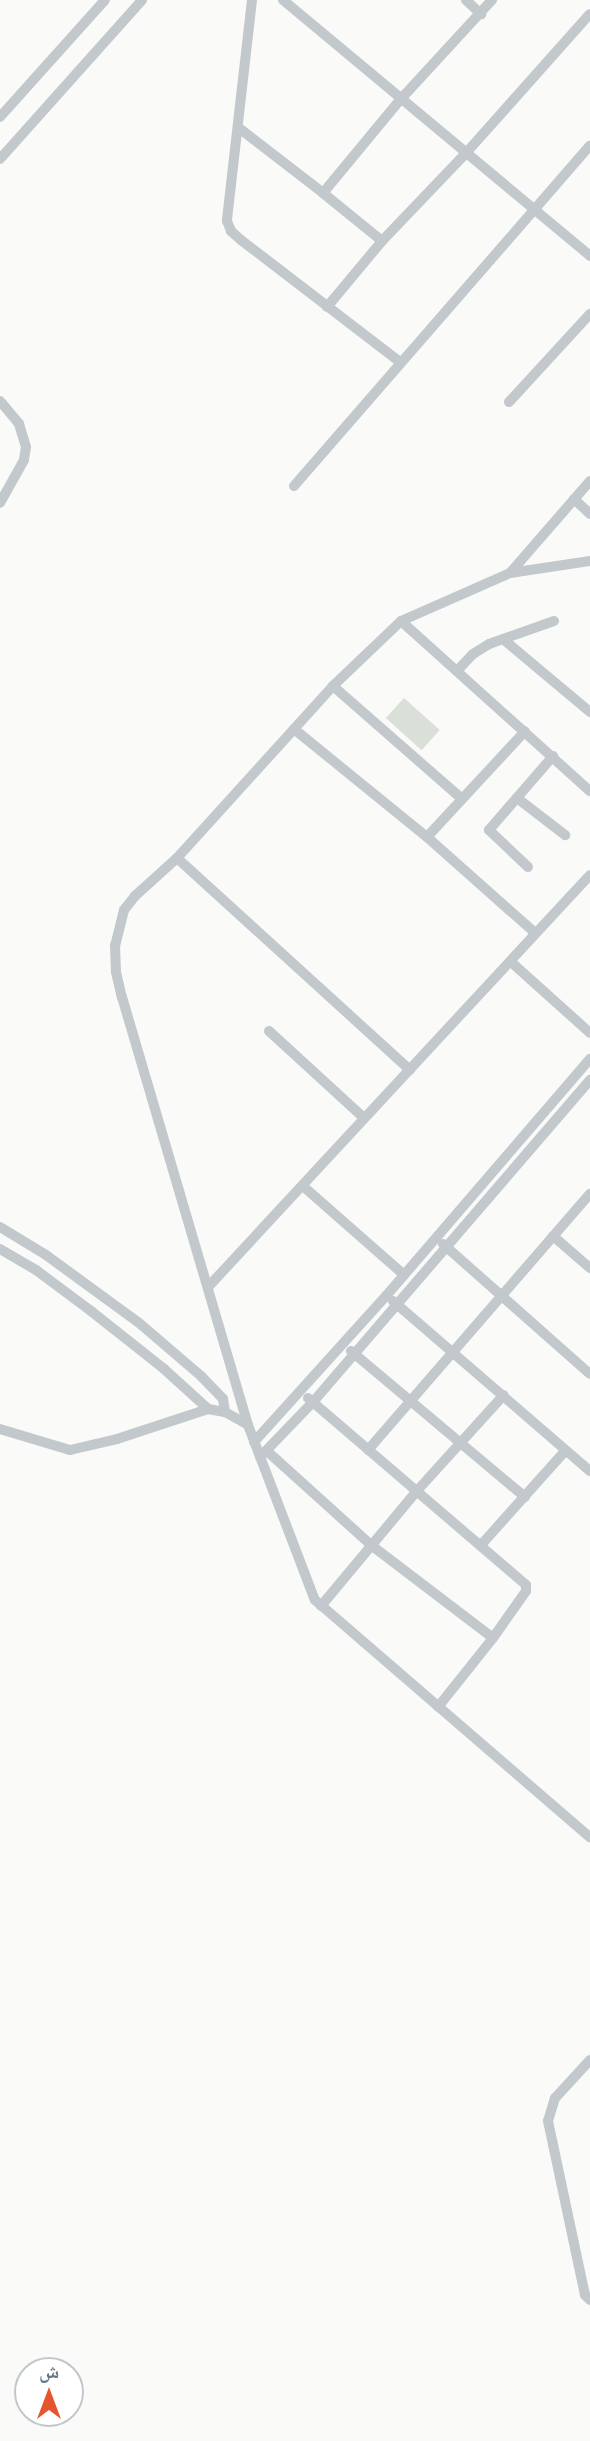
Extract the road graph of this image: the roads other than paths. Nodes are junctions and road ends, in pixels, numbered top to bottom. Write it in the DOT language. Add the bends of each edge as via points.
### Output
graph roads {
  1 [pos="105,0"];
  2 [pos="142,0"];
  3 [pos="252,0"];
  4 [pos="283,0"];
  5 [pos="466,0"];
  6 [pos="492,0"];
  7 [pos="481,14"];
  8 [pos="590,14"];
  9 [pos="400,100"];
  10 [pos="0,117"];
  11 [pos="239,128"];
  12 [pos="590,146"];
  13 [pos="466,153"];
  14 [pos="0,159"];
  15 [pos="323,193"];
  16 [pos="535,208"];
  17 [pos="382,241"];
  18 [pos="590,256"];
  19 [pos="327,307"];
  20 [pos="590,314"];
  21 [pos="400,362"];
  22 [pos="0,401"];
  23 [pos="509,402"];
  24 [pos="590,481"];
  25 [pos="293,486"];
  26 [pos="574,499"];
  27 [pos="0,503"];
  28 [pos="590,514"];
  29 [pos="590,561"];
  30 [pos="510,573"];
  31 [pos="401,621"];
  32 [pos="554,621"];
  33 [pos="503,639"];
  34 [pos="457,671"];
  35 [pos="333,686"];
  36 [pos="590,712"];
  37 [pos="294,729"];
  38 [pos="525,731"];
  39 [pos="553,756"];
  40 [pos="589,787"];
  41 [pos="517,797"];
  42 [pos="462,799"];
  43 [pos="565,835"];
  44 [pos="427,837"];
  45 [pos="177,858"];
  46 [pos="528,867"];
  47 [pos="590,875"];
  48 [pos="536,933"];
  49 [pos="512,962"];
  50 [pos="269,1031"];
  51 [pos="590,1033"];
  52 [pos="590,1059"];
  53 [pos="410,1070"];
  54 [pos="590,1080"];
  55 [pos="363,1117"];
  56 [pos="512,1150"];
  57 [pos="522,1159"];
  58 [pos="304,1186"];
  59 [pos="590,1195"];
  60 [pos="0,1227"];
  61 [pos="553,1236"];
  62 [pos="436,1238"];
  63 [pos="446,1246"];
  64 [pos="0,1249"];
  65 [pos="590,1268"];
  66 [pos="404,1275"];
  67 [pos="209,1286"];
  68 [pos="386,1296"];
  69 [pos="501,1296"];
  70 [pos="397,1305"];
  71 [pos="343,1345"];
  72 [pos="453,1353"];
  73 [pos="354,1354"];
  74 [pos="590,1374"];
  75 [pos="301,1391"];
  76 [pos="504,1395"];
  77 [pos="313,1402"];
  78 [pos="411,1403"];
  79 [pos="208,1409"];
  80 [pos="225,1412"];
  81 [pos="248,1425"];
  82 [pos="0,1429"];
  83 [pos="254,1442"];
  84 [pos="460,1444"];
  85 [pos="368,1450"];
  86 [pos="566,1450"];
  87 [pos="264,1454"];
  88 [pos="590,1471"];
  89 [pos="415,1493"];
  90 [pos="525,1497"];
  91 [pos="371,1545"];
  92 [pos="481,1545"];
  93 [pos="321,1606"];
  94 [pos="494,1638"];
  95 [pos="438,1707"];
  96 [pos="590,1837"];
  97 [pos="590,2060"];
  98 [pos="590,2300"];
  1 -- 10 [label="street"];
  2 -- 14 [label="street"];
  3 -- 11 [label="street"];
  4 -- 9 [label="street"];
  5 -- 7 [label="street"];
  6 -- 7 [label="street"];
  7 -- 9 [label="street"];
  8 -- 13 [label="street"];
  9 -- 13 [label="street"];
  9 -- 15 [label="street"];
  11 -- 15 [label="street"];
  11 -- 19 [label="street" via="226,210 231,231"];
  12 -- 16 [label="street"];
  13 -- 16 [label="street"];
  13 -- 17 [label="street"];
  15 -- 17 [label="street"];
  16 -- 18 [label="street"];
  16 -- 21 [label="street"];
  17 -- 19 [label="street"];
  19 -- 21 [label="street"];
  20 -- 23 [label="street"];
  21 -- 25 [label="street"];
  22 -- 27 [label="street" via="19,424 26,447 24,460"];
  24 -- 26 [label="street"];
  26 -- 28 [label="street"];
  26 -- 30 [label="street"];
  29 -- 30 [label="street"];
  30 -- 31 [label="street"];
  31 -- 34 [label="street"];
  31 -- 35 [label="street"];
  32 -- 33 [label="street"];
  33 -- 34 [label="street" via="473,654"];
  33 -- 36 [label="street"];
  34 -- 38 [label="street"];
  35 -- 37 [label="street"];
  35 -- 42 [label="street"];
  37 -- 44 [label="street"];
  37 -- 45 [label="street"];
  38 -- 39 [label="street"];
  38 -- 42 [label="street"];
  39 -- 40 [label="street"];
  39 -- 41 [label="street"];
  41 -- 43 [label="street"];
  41 -- 46 [label="street" via="490,834"];
  42 -- 44 [label="street"];
  44 -- 48 [label="street"];
  45 -- 53 [label="street"];
  45 -- 67 [label="street" via="124,910 115,945 116,972"];
  47 -- 48 [label="street"];
  48 -- 49 [label="street"];
  49 -- 51 [label="street"];
  49 -- 53 [label="street"];
  50 -- 55 [label="street"];
  52 -- 56 [label="street"];
  53 -- 55 [label="street"];
  54 -- 57 [label="street"];
  55 -- 58 [label="street"];
  56 -- 57 [label="street"];
  56 -- 62 [label="street"];
  57 -- 63 [label="street"];
  58 -- 66 [label="street"];
  58 -- 67 [label="street"];
  59 -- 61 [label="street"];
  60 -- 80 [label="street" via="138,1322 201,1376 223,1399"];
  61 -- 65 [label="street"];
  61 -- 69 [label="street"];
  62 -- 63 [label="street"];
  62 -- 66 [label="street"];
  63 -- 69 [label="street"];
  63 -- 70 [label="street"];
  64 -- 79 [label="street" via="91,1311"];
  66 -- 68 [label="street"];
  67 -- 81 [label="street"];
  68 -- 70 [label="street"];
  68 -- 71 [label="street"];
  69 -- 72 [label="street"];
  69 -- 74 [label="street"];
  70 -- 72 [label="street"];
  70 -- 73 [label="street"];
  71 -- 73 [label="street"];
  71 -- 75 [label="street"];
  72 -- 76 [label="street"];
  72 -- 78 [label="street"];
  73 -- 77 [label="street"];
  73 -- 78 [label="street"];
  75 -- 77 [label="street"];
  75 -- 83 [label="street"];
  76 -- 84 [label="street"];
  76 -- 86 [label="street"];
  77 -- 85 [label="street"];
  77 -- 87 [label="street"];
  78 -- 84 [label="street"];
  78 -- 85 [label="street"];
  79 -- 80 [label="street"];
  79 -- 82 [label="street" via="70,1450"];
  80 -- 81 [label="street"];
  81 -- 83 [label="street"];
  83 -- 87 [label="street"];
  84 -- 89 [label="street"];
  84 -- 90 [label="street"];
  85 -- 89 [label="street"];
  86 -- 88 [label="street"];
  86 -- 90 [label="street"];
  87 -- 91 [label="street"];
  87 -- 93 [label="street" via="312,1594"];
  89 -- 91 [label="street"];
  89 -- 92 [label="street"];
  90 -- 92 [label="street"];
  91 -- 93 [label="street"];
  91 -- 94 [label="street"];
  92 -- 94 [label="street" via="526,1587"];
  93 -- 95 [label="street"];
  94 -- 95 [label="street"];
  95 -- 96 [label="street"];
  97 -- 98 [label="street" via="555,2098 548,2122 585,2295"];
}
